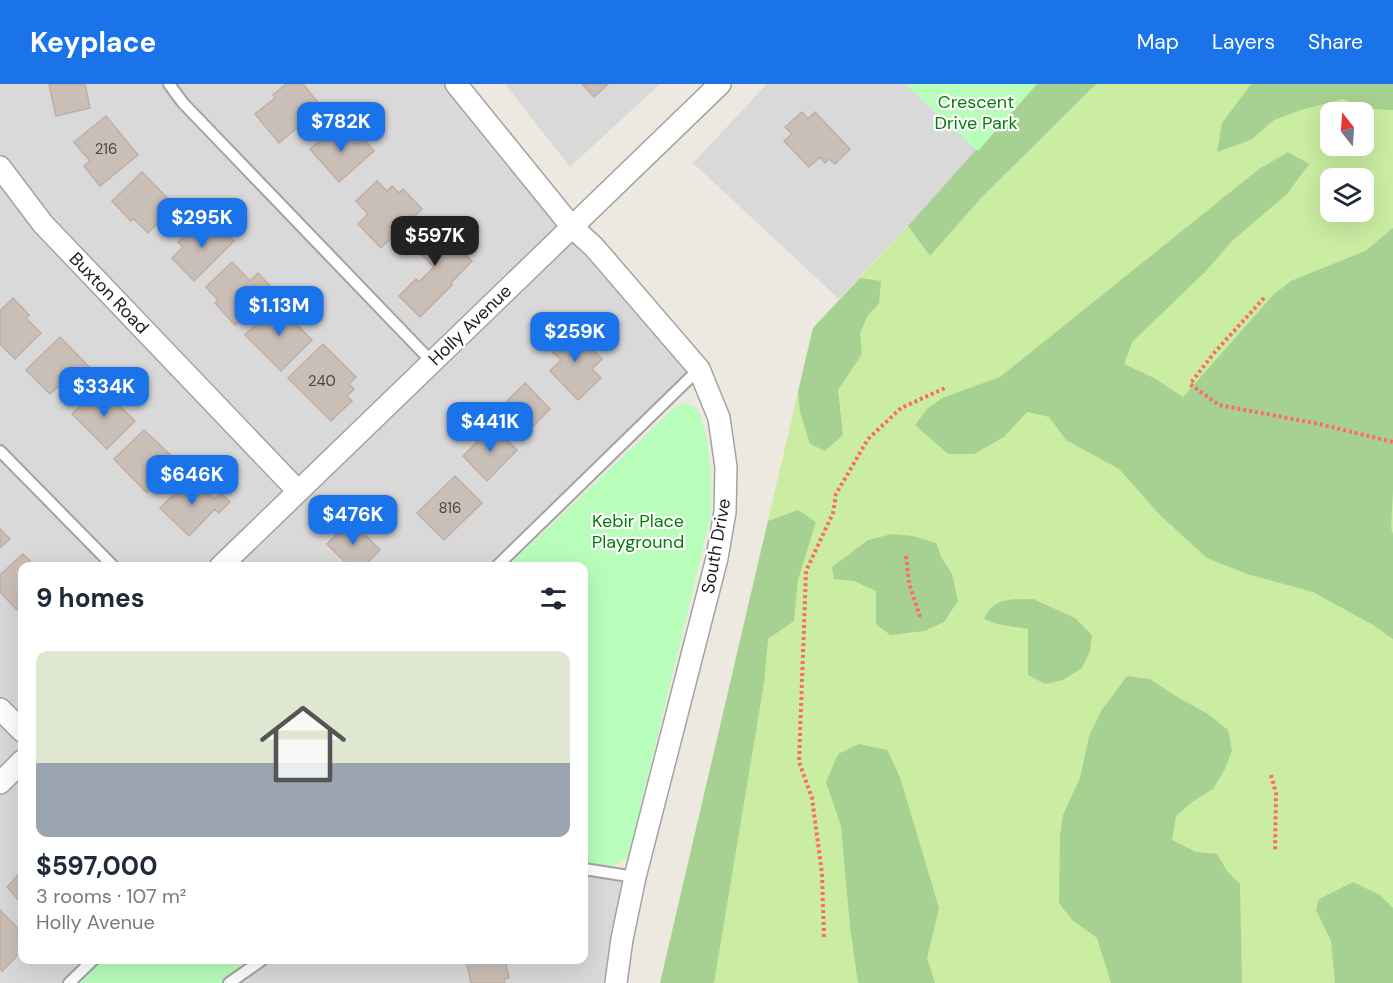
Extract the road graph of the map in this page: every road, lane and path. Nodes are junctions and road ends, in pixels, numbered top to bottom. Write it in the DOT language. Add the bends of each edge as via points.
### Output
graph roads {
  1 [pos="169,84"];
  2 [pos="456,84"];
  3 [pos="720,84"];
  4 [pos="0,167"];
  5 [pos="572,227"];
  6 [pos="1264,298"];
  7 [pos="432,362"];
  8 [pos="699,369"];
  9 [pos="945,388"];
  10 [pos="1393,442"];
  11 [pos="0,451"];
  12 [pos="298,491"];
  13 [pos="906,556"];
  14 [pos="109,562"];
  15 [pos="225,562"];
  16 [pos="501,562"];
  17 [pos="920,617"];
  18 [pos="0,709"];
  19 [pos="18,727"];
  20 [pos="18,765"];
  21 [pos="1271,775"];
  22 [pos="0,783"];
  23 [pos="1275,851"];
  24 [pos="588,870"];
  25 [pos="635,878"];
  26 [pos="825,937"];
  27 [pos="89,964"];
  28 [pos="256,964"];
  29 [pos="69,983"];
  30 [pos="229,983"];
  31 [pos="616,983"];
  1 -- 7 [label="lane"];
  2 -- 5 [label="street, South Drive"];
  3 -- 5 [label="street, Holly Avenue"];
  4 -- 12 [label="street, Buxton Road" via="43,224"];
  5 -- 7 [label="street, Holly Avenue"];
  5 -- 8 [label="street, South Drive" via="594,247"];
  6 -- 10 [label="path" via="1190,384 1219,405"];
  7 -- 12 [label="street, Holly Avenue"];
  8 -- 16 [label="lane"];
  8 -- 25 [label="street, South Drive" via="719,418 726,467 725,512 717,558"];
  9 -- 26 [label="path" via="901,408 868,439 836,494 833,513 806,571 799,762 812,798"];
  11 -- 14 [label="lane"];
  12 -- 15 [label="street, Holly Avenue"];
  13 -- 17 [label="path" via="909,583"];
  18 -- 19 [label="street"];
  20 -- 22 [label="street"];
  21 -- 23 [label="path" via="1276,793"];
  24 -- 25 [label="lane"];
  25 -- 31 [label="street, South Drive"];
  27 -- 29 [label="lane"];
  28 -- 30 [label="lane"];
}
